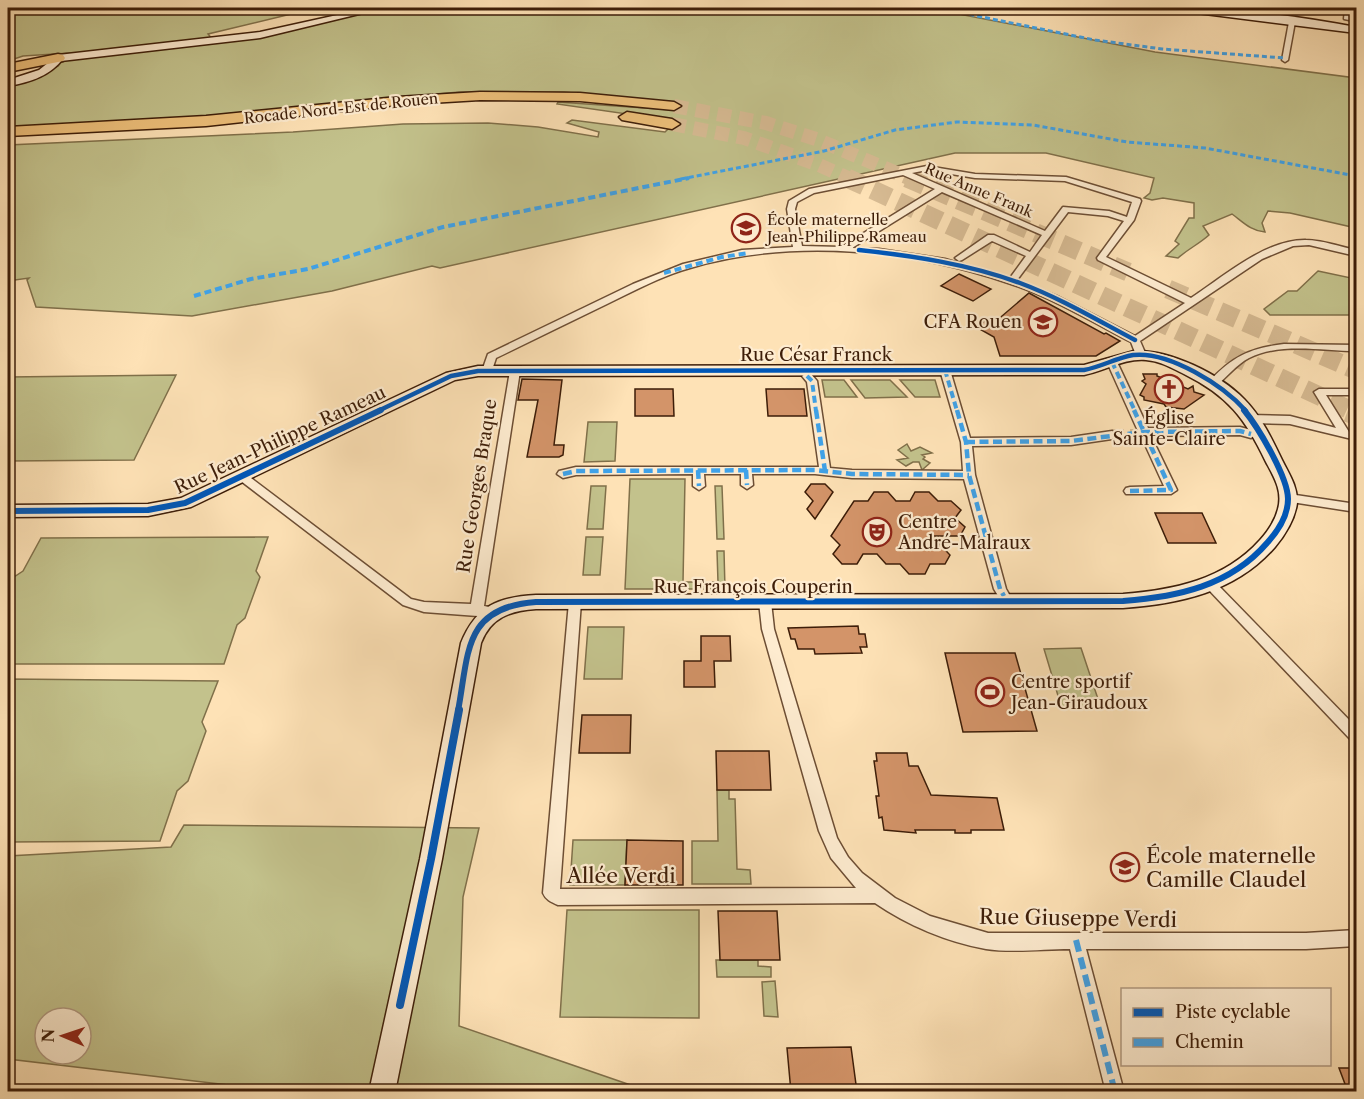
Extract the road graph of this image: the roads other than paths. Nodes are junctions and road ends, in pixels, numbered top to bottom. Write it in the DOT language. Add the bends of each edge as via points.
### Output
graph roads {
  1 [pos="379,8"];
  2 [pos="1181,8"];
  3 [pos="1277,8"];
  4 [pos="1348,8"];
  5 [pos="1318,20"];
  6 [pos="1352,20"];
  7 [pos="1292,21"];
  8 [pos="1356,30"];
  9 [pos="57,60"];
  10 [pos="1285,60"];
  11 [pos="8,68"];
  12 [pos="8,74"];
  13 [pos="8,83"];
  14 [pos="674,106"];
  15 [pos="672,124"];
  16 [pos="8,132"];
  17 [pos="8,138"];
  18 [pos="902,172"];
  19 [pos="941,189"];
  20 [pos="1119,195"];
  21 [pos="1109,214"];
  22 [pos="1130,220"];
  23 [pos="1046,234"];
  24 [pos="798,248"];
  25 [pos="844,249"];
  26 [pos="1356,254"];
  27 [pos="1032,256"];
  28 [pos="959,258"];
  29 [pos="1012,280"];
  30 [pos="1191,302"];
  31 [pos="1134,340"];
  32 [pos="1356,348"];
  33 [pos="1141,355"];
  34 [pos="1112,362"];
  35 [pos="945,370"];
  36 [pos="487,371"];
  37 [pos="515,371"];
  38 [pos="807,376"];
  39 [pos="1213,383"];
  40 [pos="1356,392"];
  41 [pos="1250,426"];
  42 [pos="1141,434"];
  43 [pos="1345,434"];
  44 [pos="1112,435"];
  45 [pos="1356,437"];
  46 [pos="966,442"];
  47 [pos="698,470"];
  48 [pos="746,470"];
  49 [pos="825,471"];
  50 [pos="563,474"];
  51 [pos="969,475"];
  52 [pos="243,478"];
  53 [pos="699,486"];
  54 [pos="747,486"];
  55 [pos="1130,491"];
  56 [pos="1289,498"];
  57 [pos="1356,508"];
  58 [pos="8,511"];
  59 [pos="1211,585"];
  60 [pos="1004,596"];
  61 [pos="575,602"];
  62 [pos="765,602"];
  63 [pos="484,610"];
  64 [pos="1356,736"];
  65 [pos="876,895"];
  66 [pos="1356,938"];
  67 [pos="1076,940"];
  68 [pos="382,1092"];
  69 [pos="1115,1092"];
  1 -- 9 [label="street" via="282,31"];
  2 -- 7 [label="street"];
  3 -- 5 [label="street"];
  4 -- 6 [label="street"];
  5 -- 6 [label="street"];
  5 -- 7 [label="street"];
  5 -- 8 [label="street"];
  7 -- 10 [label="street"];
  9 -- 11 [label="highway"];
  9 -- 12 [label="highway"];
  9 -- 13 [label="street" via="33,76"];
  14 -- 16 [label="highway, Rocade Nord-Est de Rouen" via="580,97 480,96 216,120"];
  15 -- 17 [label="highway, Rocade Nord-Est de Rouen" via="584,113 473,110"];
  18 -- 19 [label="street, Rue Anne Frank"];
  18 -- 20 [label="street" via="940,169 975,176 1058,178"];
  18 -- 24 [label="street" via="799,196 791,209"];
  19 -- 23 [label="street, Rue Anne Frank"];
  19 -- 25 [label="street"];
  20 -- 21 [label="street"];
  20 -- 22 [label="street" via="1137,201"];
  21 -- 22 [label="street"];
  21 -- 23 [label="street" via="1066,209"];
  22 -- 30 [label="street" via="1101,258"];
  23 -- 27 [label="street"];
  24 -- 25 [label="street"];
  24 -- 36 [label="street" via="722,256 664,273 492,356"];
  25 -- 29 [label="street" via="945,262"];
  26 -- 30 [label="street" via="1309,242 1291,243 1259,257"];
  27 -- 28 [label="street" via="991,237"];
  27 -- 29 [label="street"];
  29 -- 31 [label="street" via="1056,298"];
  30 -- 31 [label="street"];
  31 -- 33 [label="street"];
  32 -- 39 [label="street" via="1265,349 1243,357"];
  33 -- 34 [label="street, Rue César Franck"];
  33 -- 39 [label="street" via="1168,360"];
  34 -- 35 [label="street, Rue César Franck" via="1084,370"];
  34 -- 42 [label="street"];
  35 -- 37 [label="street, Rue César Franck"];
  35 -- 46 [label="street"];
  36 -- 37 [label="street, Rue César Franck"];
  36 -- 52 [label="street, Rue Jean-Philippe Rameau" via="451,376"];
  37 -- 63 [label="street, Rue Georges Braque"];
  38 -- 49 [label="street" via="812,381"];
  39 -- 41 [label="street" via="1237,401"];
  40 -- 43 [label="street" via="1319,392"];
  41 -- 42 [label="street" via="1240,431"];
  41 -- 43 [label="street" via="1290,420"];
  41 -- 56 [label="street" via="1285,482"];
  42 -- 55 [label="street" via="1171,490"];
  43 -- 45 [label="street"];
  44 -- 46 [label="street" via="1071,441"];
  46 -- 51 [label="street"];
  47 -- 48 [label="street"];
  47 -- 50 [label="street"];
  47 -- 53 [label="street"];
  48 -- 49 [label="street" via="791,475"];
  48 -- 54 [label="street"];
  49 -- 51 [label="street"];
  51 -- 60 [label="street"];
  52 -- 58 [label="street, Rue Jean-Philippe Rameau" via="167,508"];
  52 -- 63 [label="street, Rue François Couperin" via="407,602 420,607"];
  56 -- 57 [label="street"];
  56 -- 59 [label="street, Rue François Couperin" via="1280,527 1265,547 1247,565"];
  59 -- 62 [label="street, Rue François Couperin" via="1163,598 1127,601"];
  59 -- 64 [label="street"];
  61 -- 62 [label="street, Rue François Couperin"];
  61 -- 63 [label="street, Rue François Couperin" via="522,603"];
  61 -- 65 [label="street, Allée Verdi" via="552,893 558,897"];
  62 -- 65 [label="street, Rue Giuseppe Verdi" via="768,628 825,827 842,862"];
  63 -- 68 [label="street" via="471,643"];
  65 -- 67 [label="street, Rue Giuseppe Verdi" via="919,920 959,935 988,941"];
  66 -- 67 [label="street, Rue Giuseppe Verdi"];
  67 -- 69 [label="street"];
}
